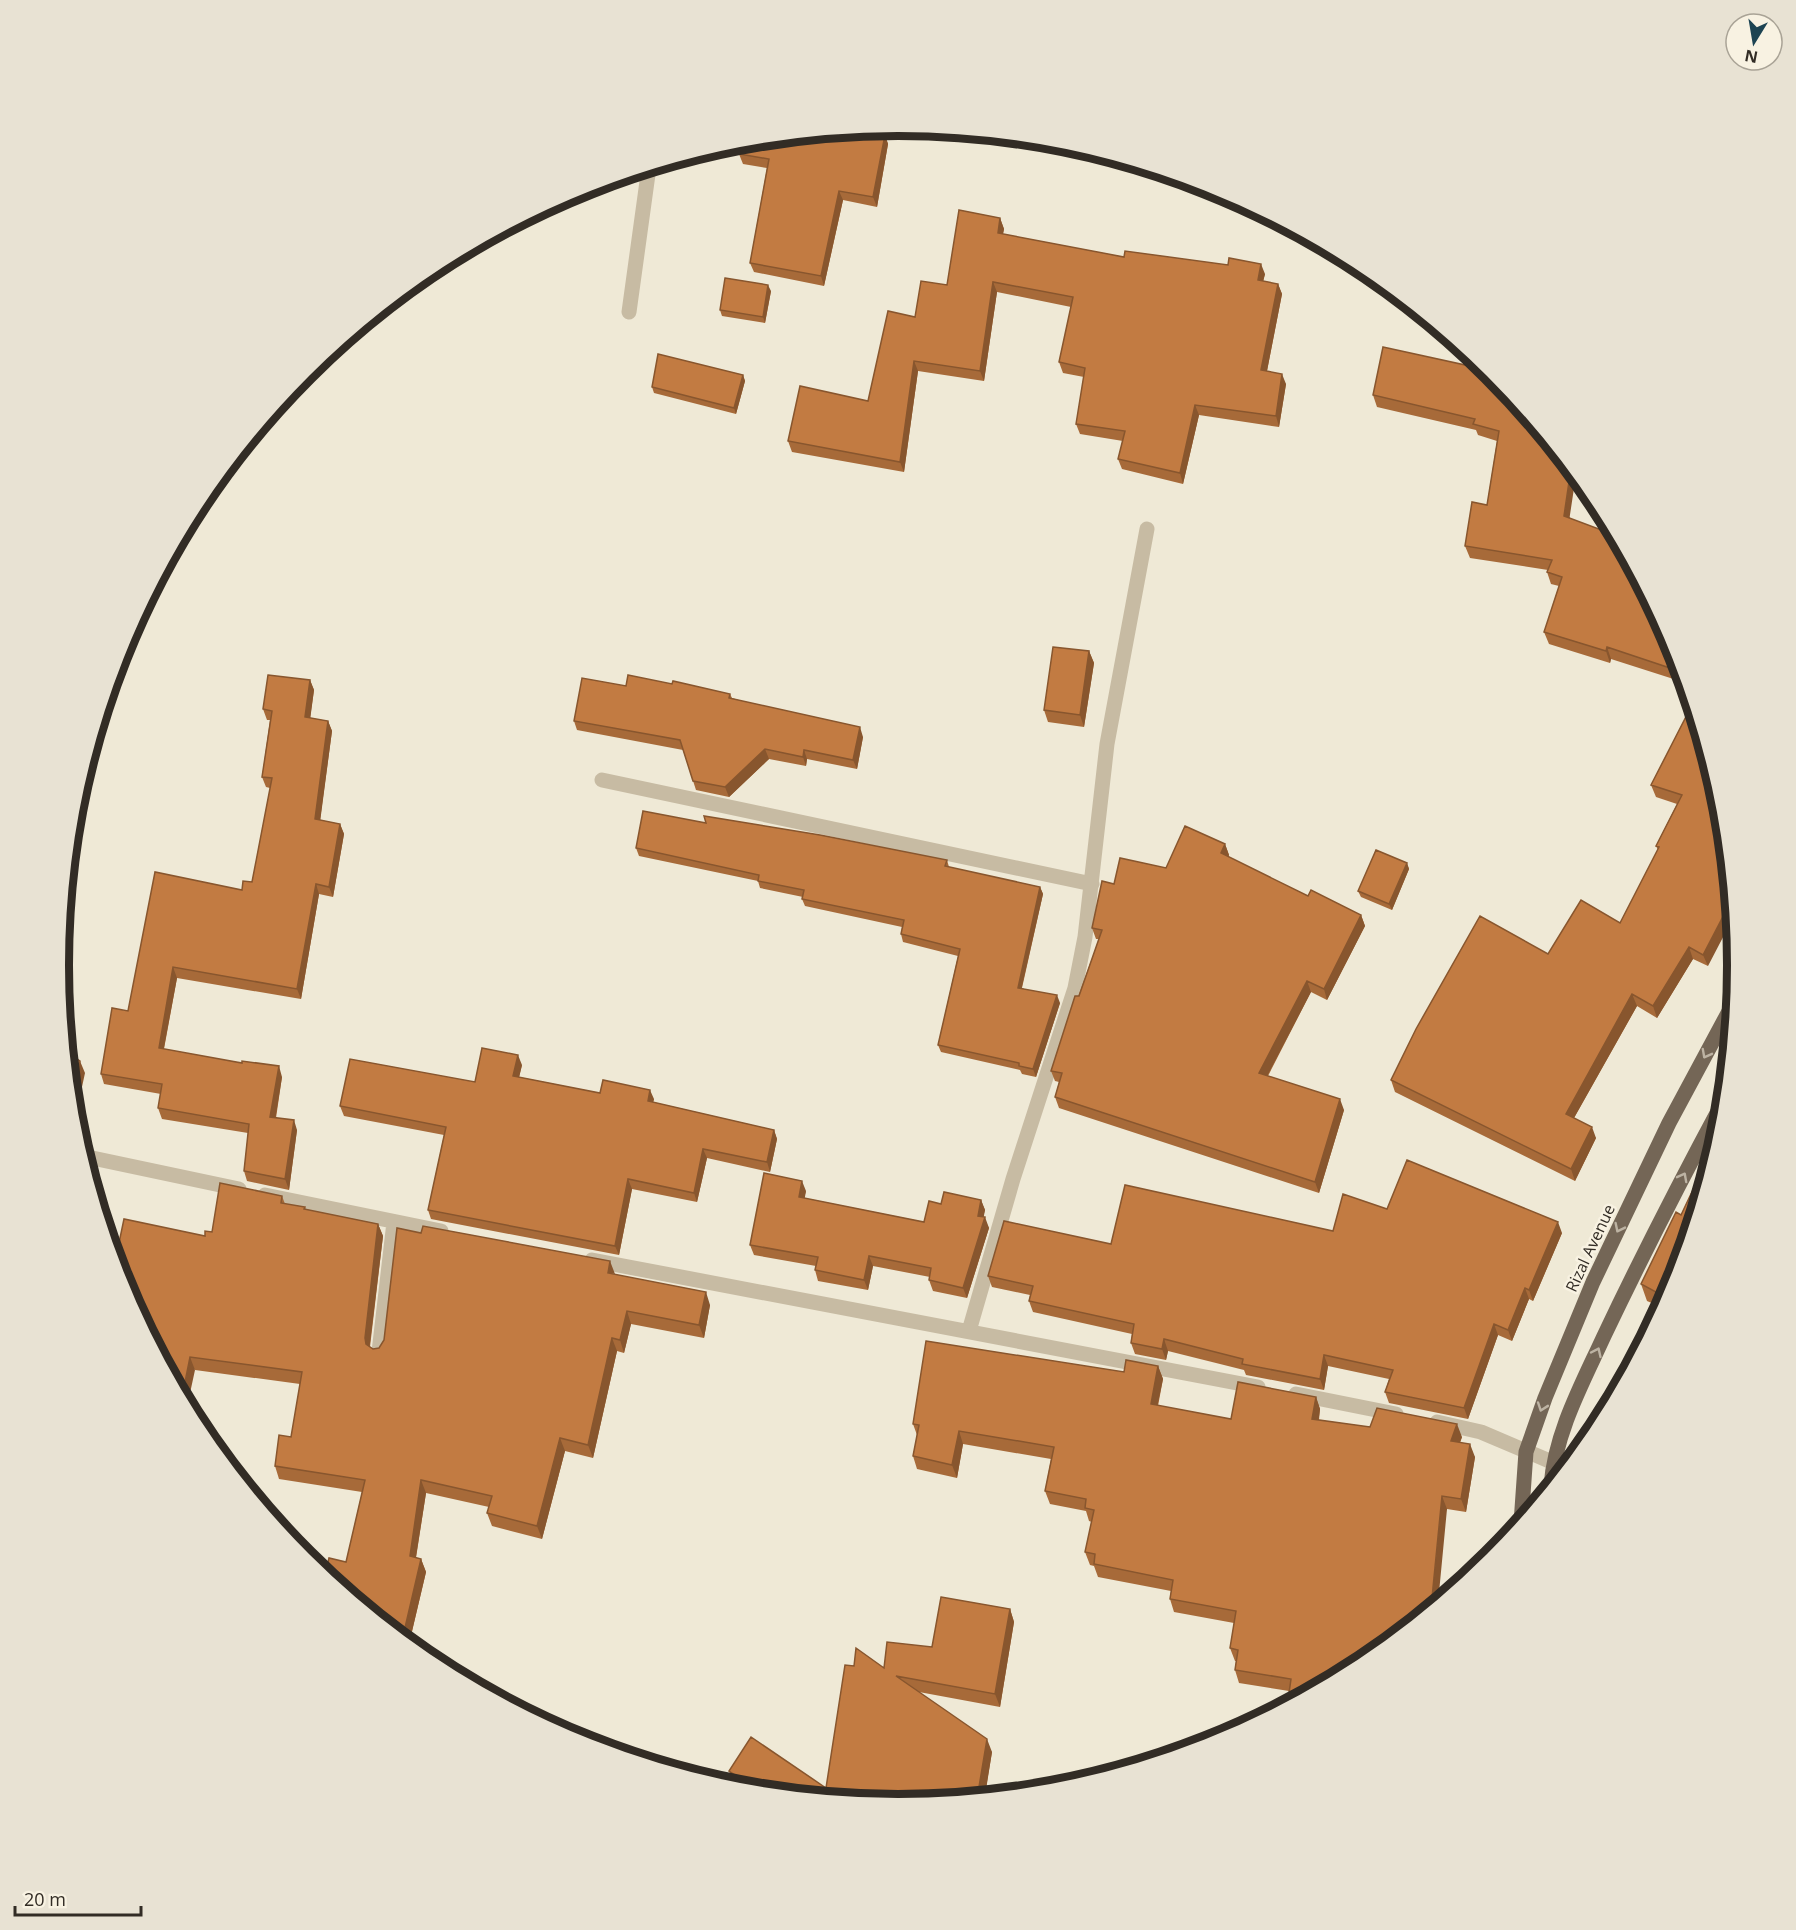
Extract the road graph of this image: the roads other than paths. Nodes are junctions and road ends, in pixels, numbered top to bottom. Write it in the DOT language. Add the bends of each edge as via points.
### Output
graph roads {
  1 [pos="648,175"];
  2 [pos="629,312"];
  3 [pos="1147,529"];
  4 [pos="602,780"];
  5 [pos="1092,885"];
  6 [pos="1725,1019"];
  7 [pos="1712,1123"];
  8 [pos="92,1158"];
  9 [pos="394,1222"];
  10 [pos="453,1233"];
  11 [pos="582,1258"];
  12 [pos="969,1331"];
  13 [pos="380,1352"];
  14 [pos="1527,1452"];
  15 [pos="1559,1466"];
  16 [pos="1522,1511"];
  1 -- 2 [label="street"];
  3 -- 5 [label="street" via="1107,744"];
  4 -- 5 [label="street"];
  5 -- 12 [label="street" via="1074,988"];
  6 -- 14 [label="main road, Rizal Avenue, one-way" via="1669,1123 1593,1282"];
  15 -- 7 [label="main road, one-way" via="1572,1406 1651,1236"];
  8 -- 9 [label="street"];
  9 -- 10 [label="street"];
  9 -- 13 [label="street"];
  11 -- 12 [label="street"];
  12 -- 14 [label="street" via="1419,1418 1481,1432"];
  14 -- 15 [label="street"];
  14 -- 16 [label="main road, Rizal Avenue"];
}
